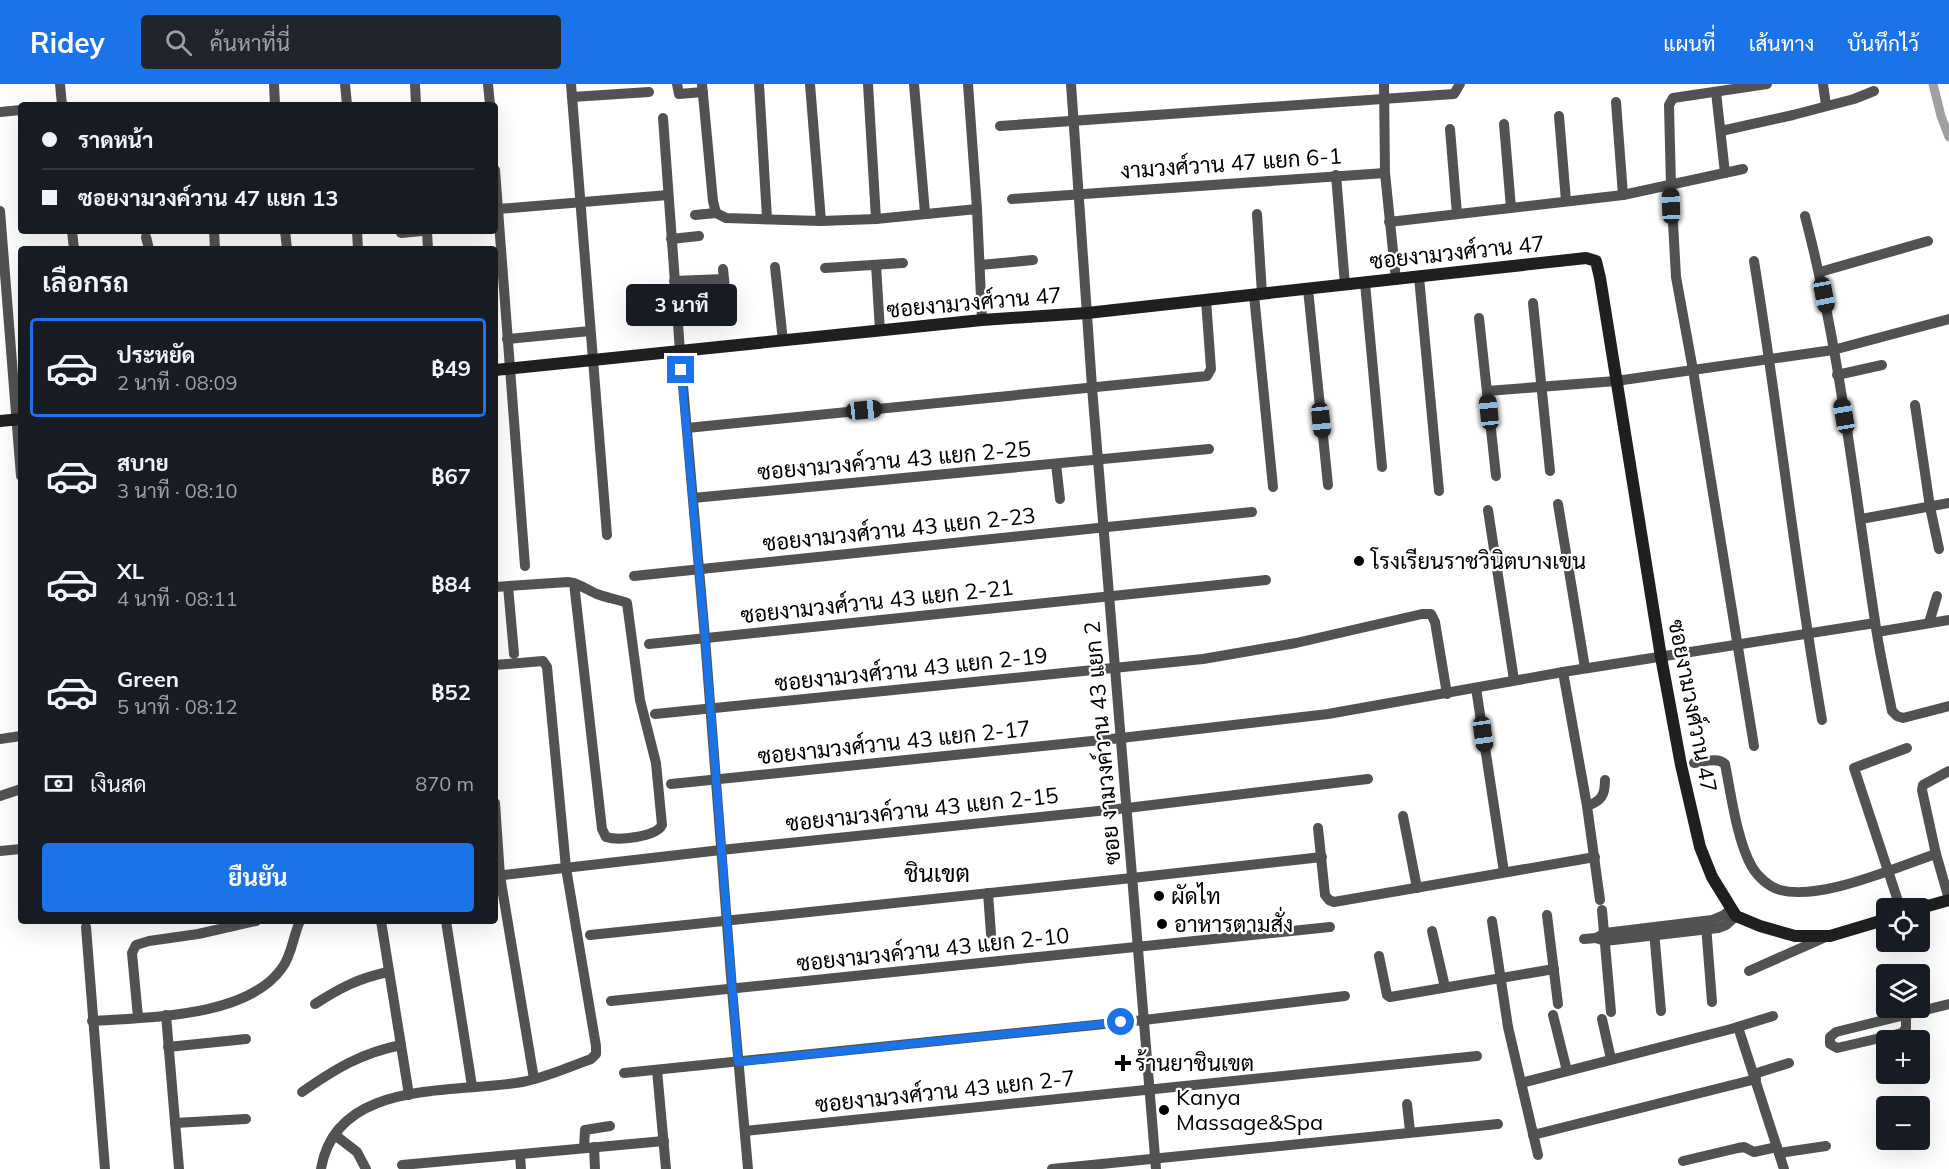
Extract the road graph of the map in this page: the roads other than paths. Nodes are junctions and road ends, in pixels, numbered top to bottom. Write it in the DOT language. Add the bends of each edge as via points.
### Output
graph roads {
  1 [pos="60,84"];
  2 [pos="275,84"];
  3 [pos="345,84"];
  4 [pos="415,84"];
  5 [pos="488,84"];
  6 [pos="571,84"];
  7 [pos="676,84"];
  8 [pos="759,84"];
  9 [pos="810,84"];
  10 [pos="868,84"];
  11 [pos="914,84"];
  12 [pos="968,84"];
  13 [pos="1071,84"];
  14 [pos="1384,84"];
  15 [pos="1447,84"];
  16 [pos="1460,84"];
  17 [pos="1767,84"];
  18 [pos="1823,84"];
  19 [pos="702,88"];
  20 [pos="1874,91"];
  21 [pos="649,92"];
  22 [pos="1716,92"];
  23 [pos="1440,95"];
  24 [pos="572,98"];
  25 [pos="1384,100"];
  26 [pos="61,102"];
  27 [pos="275,102"];
  28 [pos="347,102"];
  29 [pos="416,102"];
  30 [pos="490,102"];
  31 [pos="1616,102"];
  32 [pos="1826,105"];
  33 [pos="18,110"];
  34 [pos="0,112"];
  35 [pos="1559,116"];
  36 [pos="663,118"];
  37 [pos="1074,120"];
  38 [pos="1504,124"];
  39 [pos="1000,126"];
  40 [pos="1450,129"];
  41 [pos="1721,131"];
  42 [pos="1743,169"];
  43 [pos="1385,173"];
  44 [pos="1725,173"];
  45 [pos="1336,175"];
  46 [pos="1671,186"];
  47 [pos="1078,193"];
  48 [pos="668,195"];
  49 [pos="1623,195"];
  50 [pos="1012,199"];
  51 [pos="1566,201"];
  52 [pos="580,203"];
  53 [pos="1511,208"];
  54 [pos="498,209"];
  55 [pos="977,209"];
  56 [pos="0,211"];
  57 [pos="716,213"];
  58 [pos="925,213"];
  59 [pos="1257,214"];
  60 [pos="1457,214"];
  61 [pos="695,215"];
  62 [pos="1805,216"];
  63 [pos="767,218"];
  64 [pos="876,219"];
  65 [pos="821,221"];
  66 [pos="1389,222"];
  67 [pos="699,236"];
  68 [pos="146,237"];
  69 [pos="671,239"];
  70 [pos="1928,241"];
  71 [pos="148,246"];
  72 [pos="1033,260"];
  73 [pos="1754,261"];
  74 [pos="903,263"];
  75 [pos="876,265"];
  76 [pos="980,265"];
  77 [pos="775,267"];
  78 [pos="825,268"];
  79 [pos="1820,272"];
  80 [pos="1419,277"];
  81 [pos="724,279"];
  82 [pos="1396,280"];
  83 [pos="675,281"];
  84 [pos="1365,283"];
  85 [pos="1345,285"];
  86 [pos="1308,289"];
  87 [pos="1258,295"];
  88 [pos="1206,300"];
  89 [pos="1533,303"];
  90 [pos="1087,313"];
  91 [pos="1479,318"];
  92 [pos="1949,319"];
  93 [pos="982,320"];
  94 [pos="590,331"];
  95 [pos="879,331"];
  96 [pos="507,339"];
  97 [pos="783,341"];
  98 [pos="1833,350"];
  99 [pos="680,351"];
  100 [pos="1770,359"];
  101 [pos="593,360"];
  102 [pos="1882,365"];
  103 [pos="509,369"];
  104 [pos="498,370"];
  105 [pos="1693,370"];
  106 [pos="1837,375"];
  107 [pos="1616,381"];
  108 [pos="1541,386"];
  109 [pos="1092,387"];
  110 [pos="1487,391"];
  111 [pos="1915,405"];
  112 [pos="18,408"];
  113 [pos="18,419"];
  114 [pos="0,421"];
  115 [pos="687,428"];
  116 [pos="1209,449"];
  117 [pos="1098,460"];
  118 [pos="1056,464"];
  119 [pos="1382,467"];
  120 [pos="1550,471"];
  121 [pos="1496,476"];
  122 [pos="1328,485"];
  123 [pos="1273,487"];
  124 [pos="1439,491"];
  125 [pos="693,498"];
  126 [pos="1060,499"];
  127 [pos="1949,503"];
  128 [pos="1558,504"];
  129 [pos="1930,507"];
  130 [pos="1488,510"];
  131 [pos="1252,512"];
  132 [pos="1861,519"];
  133 [pos="1104,527"];
  134 [pos="607,535"];
  135 [pos="1939,549"];
  136 [pos="525,566"];
  137 [pos="699,569"];
  138 [pos="634,576"];
  139 [pos="1266,580"];
  140 [pos="574,583"];
  141 [pos="508,586"];
  142 [pos="498,587"];
  143 [pos="1937,596"];
  144 [pos="1110,597"];
  145 [pos="1949,620"];
  146 [pos="1929,623"];
  147 [pos="1876,628"];
  148 [pos="1807,634"];
  149 [pos="705,638"];
  150 [pos="649,644"];
  151 [pos="1737,645"];
  152 [pos="514,654"];
  153 [pos="1661,657"];
  154 [pos="498,665"];
  155 [pos="1115,667"];
  156 [pos="1585,668"];
  157 [pos="1563,672"];
  158 [pos="1514,680"];
  159 [pos="1476,688"];
  160 [pos="1447,694"];
  161 [pos="1949,706"];
  162 [pos="711,710"];
  163 [pos="655,714"];
  164 [pos="1822,720"];
  165 [pos="18,737"];
  166 [pos="1121,738"];
  167 [pos="0,740"];
  168 [pos="1754,746"];
  169 [pos="1907,748"];
  170 [pos="1694,763"];
  171 [pos="1949,771"];
  172 [pos="1368,779"];
  173 [pos="1605,780"];
  174 [pos="716,781"];
  175 [pos="671,784"];
  176 [pos="18,790"];
  177 [pos="0,796"];
  178 [pos="1587,806"];
  179 [pos="1127,808"];
  180 [pos="1403,816"];
  181 [pos="1318,828"];
  182 [pos="18,849"];
  183 [pos="721,850"];
  184 [pos="0,851"];
  185 [pos="1936,854"];
  186 [pos="1322,857"];
  187 [pos="1595,857"];
  188 [pos="566,868"];
  189 [pos="1888,870"];
  190 [pos="1945,871"];
  191 [pos="1504,872"];
  192 [pos="498,876"];
  193 [pos="1132,878"];
  194 [pos="1417,888"];
  195 [pos="988,893"];
  196 [pos="1897,898"];
  197 [pos="1949,900"];
  198 [pos="1930,905"];
  199 [pos="1733,913"];
  200 [pos="1547,915"];
  201 [pos="726,920"];
  202 [pos="1492,921"];
  203 [pos="1876,921"];
  204 [pos="243,924"];
  205 [pos="299,924"];
  206 [pos="381,924"];
  207 [pos="446,924"];
  208 [pos="1706,925"];
  209 [pos="86,927"];
  210 [pos="1330,927"];
  211 [pos="1432,931"];
  212 [pos="1654,931"];
  213 [pos="590,934"];
  214 [pos="991,934"];
  215 [pos="1830,936"];
  216 [pos="1602,937"];
  217 [pos="1584,939"];
  218 [pos="1138,948"];
  219 [pos="1379,956"];
  220 [pos="1554,969"];
  221 [pos="1749,971"];
  222 [pos="388,972"];
  223 [pos="1499,978"];
  224 [pos="1445,987"];
  225 [pos="732,989"];
  226 [pos="1345,996"];
  227 [pos="611,1001"];
  228 [pos="1712,1002"];
  229 [pos="315,1004"];
  230 [pos="1558,1004"];
  231 [pos="1949,1004"];
  232 [pos="1930,1009"];
  233 [pos="1661,1011"];
  234 [pos="1611,1012"];
  235 [pos="165,1015"];
  236 [pos="1553,1015"];
  237 [pos="1906,1015"];
  238 [pos="1773,1016"];
  239 [pos="138,1017"];
  240 [pos="1144,1020"];
  241 [pos="1602,1020"];
  242 [pos="92,1021"];
  243 [pos="1738,1027"];
  244 [pos="246,1039"];
  245 [pos="401,1045"];
  246 [pos="168,1047"];
  247 [pos="1477,1056"];
  248 [pos="1611,1059"];
  249 [pos="738,1062"];
  250 [pos="1789,1063"];
  251 [pos="657,1070"];
  252 [pos="1567,1071"];
  253 [pos="624,1073"];
  254 [pos="1755,1077"];
  255 [pos="534,1079"];
  256 [pos="1521,1083"];
  257 [pos="472,1086"];
  258 [pos="1150,1090"];
  259 [pos="302,1092"];
  260 [pos="409,1095"];
  261 [pos="1407,1104"];
  262 [pos="246,1119"];
  263 [pos="175,1123"];
  264 [pos="1498,1124"];
  265 [pos="610,1126"];
  266 [pos="745,1131"];
  267 [pos="1410,1131"];
  268 [pos="334,1135"];
  269 [pos="1533,1135"];
  270 [pos="664,1141"];
  271 [pos="1826,1146"];
  272 [pos="589,1147"];
  273 [pos="1778,1150"];
  274 [pos="520,1155"];
  275 [pos="1538,1155"];
  276 [pos="1683,1161"];
  277 [pos="1156,1164"];
  278 [pos="402,1165"];
  279 [pos="452,1165"];
  280 [pos="105,1169"];
  281 [pos="179,1169"];
  282 [pos="321,1169"];
  283 [pos="366,1169"];
  284 [pos="521,1169"];
  285 [pos="595,1169"];
  286 [pos="666,1169"];
  287 [pos="748,1169"];
  288 [pos="1052,1169"];
  289 [pos="1784,1169"];
  1 -- 26 [label="street"];
  2 -- 27 [label="street"];
  3 -- 28 [label="street"];
  4 -- 29 [label="street"];
  5 -- 30 [label="street"];
  6 -- 24 [label="street"];
  7 -- 19 [label="street" via="679,94"];
  8 -- 63 [label="street"];
  9 -- 65 [label="street"];
  10 -- 64 [label="street"];
  11 -- 58 [label="street"];
  12 -- 55 [label="street"];
  13 -- 37 [label="street, ซอย งามวงค์วาน 43 แยก 2"];
  14 -- 25 [label="street"];
  15 -- 23 [label="street"];
  16 -- 23 [label="street" via="1454,94"];
  17 -- 22 [label="street"];
  18 -- 32 [label="street"];
  19 -- 57 [label="street"];
  20 -- 32 [label="street"];
  21 -- 24 [label="street"];
  22 -- 41 [label="street"];
  22 -- 46 [label="street" via="1670,101"];
  23 -- 25 [label="street"];
  24 -- 52 [label="street"];
  25 -- 37 [label="street"];
  25 -- 43 [label="street"];
  31 -- 49 [label="street"];
  32 -- 41 [label="street"];
  33 -- 34 [label="street"];
  35 -- 51 [label="street"];
  36 -- 48 [label="street"];
  37 -- 39 [label="street"];
  37 -- 47 [label="street, ซอย งามวงค์วาน 43 แยก 2"];
  38 -- 53 [label="street"];
  40 -- 60 [label="street"];
  41 -- 44 [label="street"];
  42 -- 44 [label="street"];
  43 -- 45 [label="street, งามวงศ์วาน 47 แยก 6-1"];
  43 -- 66 [label="street"];
  44 -- 46 [label="street"];
  45 -- 47 [label="street, งามวงศ์วาน 47 แยก 6-1"];
  45 -- 85 [label="street"];
  46 -- 49 [label="street"];
  46 -- 105 [label="street" via="1676,277"];
  47 -- 50 [label="street, งามวงศ์วาน 47 แยก 6-1"];
  47 -- 90 [label="street, ซอย งามวงค์วาน 43 แยก 2"];
  48 -- 52 [label="street"];
  48 -- 69 [label="street"];
  49 -- 51 [label="street"];
  51 -- 53 [label="street"];
  52 -- 54 [label="street"];
  52 -- 94 [label="street"];
  53 -- 60 [label="street"];
  54 -- 96 [label="street"];
  55 -- 58 [label="street"];
  55 -- 76 [label="street"];
  56 -- 112 [label="street"];
  57 -- 61 [label="street"];
  57 -- 63 [label="street" via="726,218"];
  58 -- 64 [label="street"];
  59 -- 87 [label="street"];
  60 -- 66 [label="street"];
  62 -- 79 [label="street"];
  63 -- 65 [label="street"];
  64 -- 65 [label="street"];
  66 -- 82 [label="street"];
  67 -- 69 [label="street"];
  68 -- 71 [label="street"];
  69 -- 83 [label="street"];
  70 -- 79 [label="street"];
  72 -- 76 [label="street"];
  73 -- 100 [label="street"];
  74 -- 75 [label="street"];
  75 -- 78 [label="street"];
  75 -- 95 [label="street"];
  76 -- 93 [label="street"];
  77 -- 97 [label="street"];
  79 -- 98 [label="street"];
  80 -- 82 [label="street, ซอยงามวงศ์วาน 47"];
  80 -- 107 [label="street, ซอยงามวงศ์วาน 47" via="1586,258 1596,261"];
  80 -- 124 [label="street"];
  81 -- 83 [label="street"];
  82 -- 84 [label="street, ซอยงามวงศ์วาน 47"];
  83 -- 99 [label="street"];
  84 -- 85 [label="street, ซอยงามวงศ์วาน 47"];
  84 -- 119 [label="street"];
  85 -- 86 [label="street, ซอยงามวงศ์วาน 47"];
  86 -- 87 [label="street, ซอยงามวงศ์วาน 47"];
  86 -- 122 [label="street"];
  87 -- 88 [label="street, ซอยงามวงศ์วาน 47"];
  87 -- 123 [label="street"];
  88 -- 90 [label="street, ซอยงามวงศ์วาน 47"];
  88 -- 109 [label="street" via="1211,369 1207,376"];
  89 -- 108 [label="street"];
  90 -- 93 [label="street, ซอยงามวงศ์วาน 47"];
  90 -- 109 [label="street, ซอย งามวงค์วาน 43 แยก 2"];
  91 -- 110 [label="street"];
  92 -- 98 [label="street"];
  93 -- 95 [label="street, ซอยงามวงศ์วาน 47"];
  94 -- 96 [label="street"];
  94 -- 101 [label="street"];
  95 -- 97 [label="street, ซอยงามวงศ์วาน 47"];
  96 -- 103 [label="street"];
  97 -- 99 [label="street, ซอยงามวงศ์วาน 47"];
  98 -- 100 [label="street"];
  98 -- 106 [label="street"];
  99 -- 101 [label="street, ซอยงามวงศ์วาน 47"];
  99 -- 115 [label="street"];
  100 -- 105 [label="street"];
  100 -- 148 [label="street"];
  101 -- 103 [label="street, ซอยงามวงศ์วาน 47"];
  101 -- 134 [label="street"];
  102 -- 106 [label="street"];
  103 -- 104 [label="street, ซอยงามวงศ์วาน 47"];
  103 -- 136 [label="street"];
  105 -- 107 [label="street"];
  105 -- 151 [label="street"];
  106 -- 132 [label="street"];
  107 -- 108 [label="street"];
  107 -- 153 [label="street, ซอยงามวงศ์วาน 47"];
  108 -- 110 [label="street"];
  108 -- 120 [label="street"];
  109 -- 115 [label="street"];
  109 -- 117 [label="street, ซอย งามวงค์วาน 43 แยก 2"];
  110 -- 121 [label="street"];
  111 -- 129 [label="street"];
  113 -- 114 [label="street"];
  115 -- 125 [label="street"];
  116 -- 117 [label="street, ซอยงามวงค์วาน 43 แยก 2-25"];
  117 -- 118 [label="street, ซอยงามวงค์วาน 43 แยก 2-25"];
  117 -- 133 [label="street, ซอย งามวงค์วาน 43 แยก 2"];
  118 -- 125 [label="street, ซอยงามวงค์วาน 43 แยก 2-25"];
  118 -- 126 [label="street"];
  125 -- 137 [label="street"];
  127 -- 129 [label="street"];
  128 -- 156 [label="street"];
  129 -- 132 [label="street"];
  129 -- 135 [label="street"];
  130 -- 158 [label="street"];
  131 -- 133 [label="street, ซอยงามวงศ์วาน 43 แยก 2-23"];
  132 -- 147 [label="street"];
  133 -- 137 [label="street, ซอยงามวงศ์วาน 43 แยก 2-23"];
  133 -- 144 [label="street, ซอย งามวงค์วาน 43 แยก 2"];
  137 -- 138 [label="street, ซอยงามวงศ์วาน 43 แยก 2-23"];
  137 -- 149 [label="street"];
  139 -- 144 [label="street, ซอยงามวงศ์วาน 43 แยก 2-21"];
  140 -- 140 [label="street" via="627,603 640,700 656,764 662,825 657,832 614,839 606,837 602,829"];
  140 -- 141 [label="street"];
  141 -- 142 [label="street"];
  141 -- 152 [label="street"];
  143 -- 146 [label="street"];
  144 -- 149 [label="street, ซอยงามวงศ์วาน 43 แยก 2-21"];
  144 -- 155 [label="street, ซอย งามวงค์วาน 43 แยก 2"];
  145 -- 146 [label="street, ซอยงามวงศ์วาน 43 แยก 2-17"];
  146 -- 147 [label="street, ซอยงามวงศ์วาน 43 แยก 2-17"];
  147 -- 148 [label="street, ซอยงามวงศ์วาน 43 แยก 2-17"];
  147 -- 161 [label="street" via="1892,711 1903,718"];
  148 -- 151 [label="street, ซอยงามวงศ์วาน 43 แยก 2-17"];
  148 -- 164 [label="street"];
  149 -- 150 [label="street, ซอยงามวงศ์วาน 43 แยก 2-21"];
  149 -- 162 [label="street"];
  151 -- 153 [label="street, ซอยงามวงศ์วาน 43 แยก 2-17"];
  151 -- 168 [label="street"];
  153 -- 156 [label="street, ซอยงามวงศ์วาน 43 แยก 2-17"];
  153 -- 199 [label="street, ซอยงามวงศ์วาน 47" via="1700,847"];
  154 -- 188 [label="street" via="546,663"];
  155 -- 160 [label="street, ซอยงามวงศ์วาน 43 แยก 2-19" via="1215,657 1431,614"];
  155 -- 162 [label="street, ซอยงามวงศ์วาน 43 แยก 2-19"];
  155 -- 166 [label="street, ซอย งามวงค์วาน 43 แยก 2"];
  156 -- 157 [label="street, ซอยงามวงศ์วาน 43 แยก 2-17"];
  157 -- 158 [label="street, ซอยงามวงศ์วาน 43 แยก 2-17"];
  157 -- 178 [label="street"];
  158 -- 159 [label="street, ซอยงามวงศ์วาน 43 แยก 2-17"];
  159 -- 160 [label="street, ซอยงามวงศ์วาน 43 แยก 2-17"];
  159 -- 191 [label="street"];
  160 -- 166 [label="street, ซอยงามวงศ์วาน 43 แยก 2-17" via="1328,714"];
  162 -- 163 [label="street, ซอยงามวงศ์วาน 43 แยก 2-19"];
  162 -- 174 [label="street"];
  165 -- 167 [label="street"];
  166 -- 174 [label="street, ซอยงามวงศ์วาน 43 แยก 2-17"];
  166 -- 179 [label="street, ซอย งามวงค์วาน 43 แยก 2"];
  169 -- 189 [label="street" via="1854,768"];
  170 -- 189 [label="street" via="1716,760 1725,764 1743,846 1762,880 1778,889 1817,891"];
  171 -- 185 [label="street" via="1923,785 1922,790"];
  172 -- 179 [label="street, ซอยงามวงค์วาน 43 แยก 2-15"];
  173 -- 178 [label="street" via="1604,794"];
  174 -- 175 [label="street, ซอยงามวงศ์วาน 43 แยก 2-17"];
  174 -- 183 [label="street"];
  176 -- 177 [label="street"];
  178 -- 187 [label="street"];
  179 -- 183 [label="street, ซอยงามวงค์วาน 43 แยก 2-15"];
  179 -- 193 [label="street, ซอย งามวงค์วาน 43 แยก 2"];
  180 -- 194 [label="street"];
  181 -- 186 [label="street"];
  182 -- 184 [label="street"];
  183 -- 188 [label="street, ซอยงามวงค์วาน 43 แยก 2-15"];
  183 -- 201 [label="street"];
  185 -- 189 [label="street"];
  185 -- 190 [label="street"];
  186 -- 193 [label="street"];
  186 -- 194 [label="street" via="1325,895 1332,902"];
  187 -- 191 [label="street"];
  187 -- 216 [label="street"];
  188 -- 192 [label="street, ซอยงามวงค์วาน 43 แยก 2-15"];
  188 -- 255 [label="street" via="596,1054"];
  189 -- 196 [label="street"];
  190 -- 197 [label="street"];
  191 -- 194 [label="street"];
  192 -- 255 [label="street"];
  193 -- 195 [label="street"];
  193 -- 218 [label="street, ซอย งามวงค์วาน 43 แยก 2"];
  195 -- 201 [label="street"];
  195 -- 214 [label="street"];
  197 -- 198 [label="street"];
  199 -- 208 [label="street"];
  199 -- 215 [label="street" via="1795,936"];
  200 -- 220 [label="street"];
  201 -- 213 [label="street"];
  201 -- 225 [label="street"];
  202 -- 223 [label="street"];
  203 -- 215 [label="street"];
  204 -- 239 [label="street" via="136,945 132,953"];
  205 -- 235 [label="street" via="283,967 262,987 217,1008"];
  206 -- 222 [label="street"];
  207 -- 257 [label="street"];
  208 -- 212 [label="street"];
  208 -- 228 [label="street"];
  209 -- 242 [label="street"];
  210 -- 218 [label="street, ซอยงามวงค์วาน 43 แยก 2-10"];
  211 -- 224 [label="street"];
  212 -- 216 [label="street"];
  212 -- 233 [label="street"];
  215 -- 221 [label="street"];
  216 -- 217 [label="street"];
  216 -- 234 [label="street"];
  218 -- 225 [label="street, ซอยงามวงค์วาน 43 แยก 2-10"];
  218 -- 240 [label="street, ซอย งามวงค์วาน 43 แยก 2"];
  219 -- 224 [label="street" via="1388,996"];
  220 -- 223 [label="street"];
  220 -- 230 [label="street"];
  222 -- 229 [label="street" via="346,984"];
  222 -- 245 [label="street"];
  223 -- 224 [label="street"];
  223 -- 256 [label="street"];
  225 -- 227 [label="street, ซอยงามวงค์วาน 43 แยก 2-10"];
  225 -- 249 [label="street"];
  226 -- 240 [label="street"];
  231 -- 232 [label="street"];
  235 -- 239 [label="street"];
  235 -- 246 [label="street"];
  236 -- 252 [label="street"];
  237 -- 237 [label="street" via="1836,1032 1830,1037 1830,1044 1837,1048 1902,1033"];
  238 -- 243 [label="street"];
  239 -- 242 [label="street"];
  240 -- 249 [label="street"];
  240 -- 258 [label="street, ซอย งามวงค์วาน 43 แยก 2"];
  241 -- 248 [label="street"];
  242 -- 280 [label="street"];
  243 -- 248 [label="street"];
  243 -- 254 [label="street"];
  244 -- 246 [label="street"];
  245 -- 259 [label="street" via="348,1062"];
  245 -- 260 [label="street"];
  246 -- 263 [label="street"];
  247 -- 258 [label="street, ซอยงามวงศ์วาน 43 แยก 2-7"];
  248 -- 252 [label="street"];
  249 -- 251 [label="street"];
  249 -- 266 [label="street"];
  250 -- 254 [label="street"];
  251 -- 253 [label="street"];
  251 -- 270 [label="street"];
  252 -- 256 [label="street"];
  254 -- 269 [label="street"];
  254 -- 273 [label="street"];
  255 -- 257 [label="street"];
  256 -- 269 [label="street"];
  257 -- 260 [label="street"];
  258 -- 266 [label="street, ซอยงามวงศ์วาน 43 แยก 2-7"];
  258 -- 277 [label="street, ซอย งามวงค์วาน 43 แยก 2"];
  260 -- 268 [label="street" via="367,1106"];
  261 -- 267 [label="street"];
  262 -- 263 [label="street"];
  263 -- 281 [label="street"];
  264 -- 267 [label="street"];
  265 -- 272 [label="street" via="585,1130"];
  266 -- 287 [label="street"];
  267 -- 277 [label="street"];
  268 -- 282 [label="street"];
  268 -- 283 [label="street" via="357,1152"];
  269 -- 275 [label="street"];
  270 -- 272 [label="street"];
  270 -- 286 [label="street"];
  271 -- 273 [label="street"];
  272 -- 274 [label="street"];
  272 -- 285 [label="street"];
  273 -- 276 [label="street" via="1754,1152 1744,1147"];
  273 -- 289 [label="street"];
  274 -- 279 [label="street"];
  274 -- 284 [label="street"];
  277 -- 288 [label="street"];
  278 -- 279 [label="street"];
}
